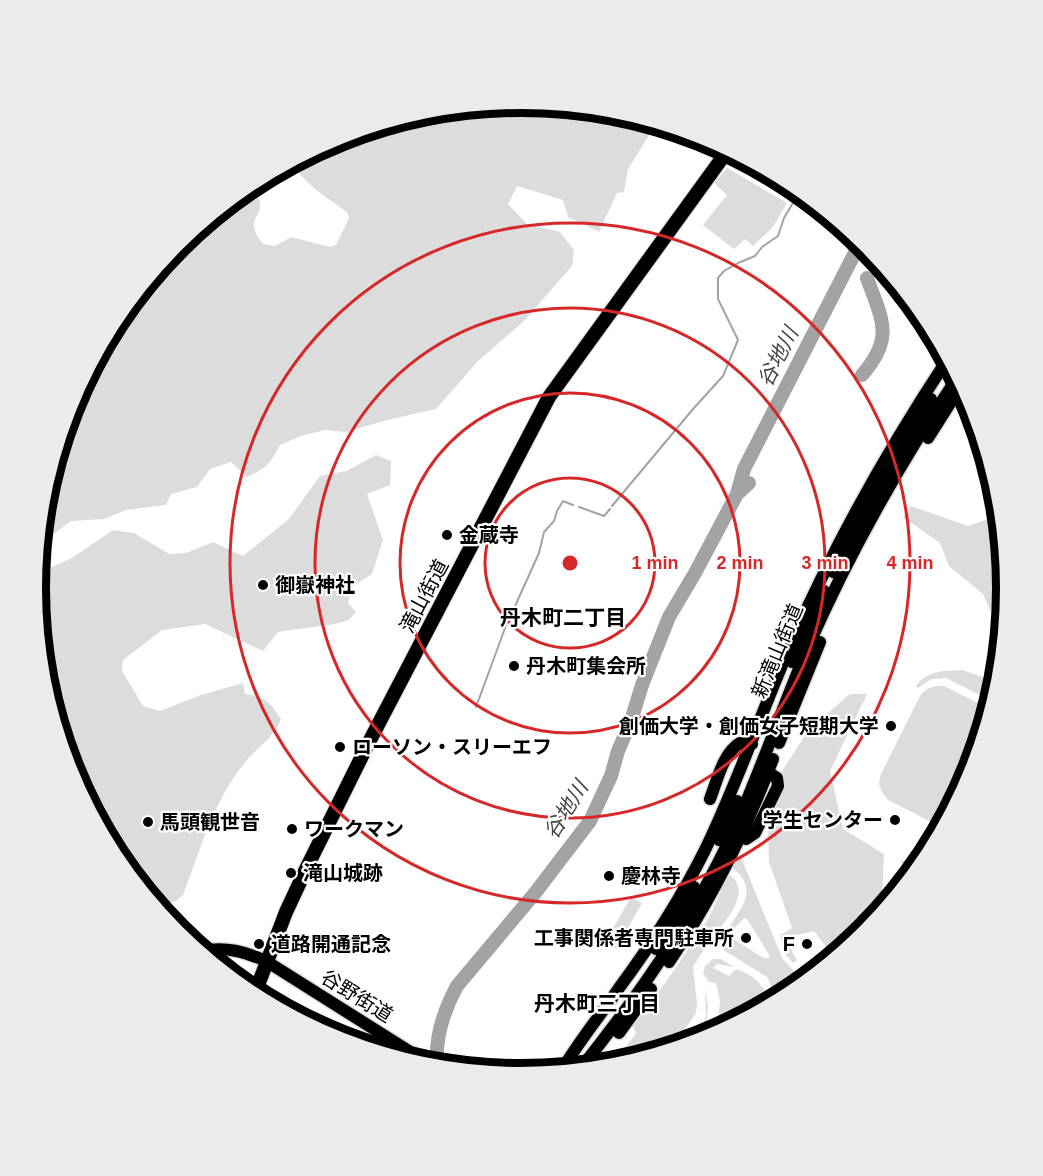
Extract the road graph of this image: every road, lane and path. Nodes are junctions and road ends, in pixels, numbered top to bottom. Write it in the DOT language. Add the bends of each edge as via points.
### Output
graph roads {
  1 [pos="722,158"];
  2 [pos="942,367"];
  3 [pos="947,376"];
  4 [pos="952,386"];
  5 [pos="955,395"];
  6 [pos="898,471"];
  7 [pos="889,488"];
  8 [pos="752,744"];
  9 [pos="768,772"];
  10 [pos="711,799"];
  11 [pos="746,839"];
  12 [pos="213,950"];
  13 [pos="266,962"];
  14 [pos="258,983"];
  15 [pos="405,1048"];
  16 [pos="591,1055"];
  17 [pos="589,1058"];
  18 [pos="568,1060"];
  19 [pos="570,1060"];
  1 -- 13 [label="highway, 滝山街道" via="549,397 367,746 307,867"];
  2 -- 8 [label="main road" via="847,526 793,639"];
  3 -- 19 [label="main road, 新滝山街道" via="871,500 832,574 788,671 743,787 678,917 625,995"];
  4 -- 6 [label="main road, 新滝山街道"];
  5 -- 6 [label="main road" via="916,457"];
  6 -- 7 [label="main road, 新滝山街道"];
  7 -- 9 [label="main road" via="880,520 816,651"];
  7 -- 16 [label="main road, 新滝山街道" via="813,637 717,865 667,951"];
  8 -- 10 [label="main road" via="740,743 729,753"];
  8 -- 18 [label="main road" via="687,884"];
  9 -- 11 [label="main road" via="777,778 778,786 755,833"];
  9 -- 16 [label="main road" via="725,868 675,953 614,1040"];
  12 -- 13 [label="main road, 谷野街道" via="236,950"];
  13 -- 14 [label="highway, 滝山街道"];
  13 -- 15 [label="main road, 谷野街道"];
  16 -- 17 [label="main road, 新滝山街道"];
}
